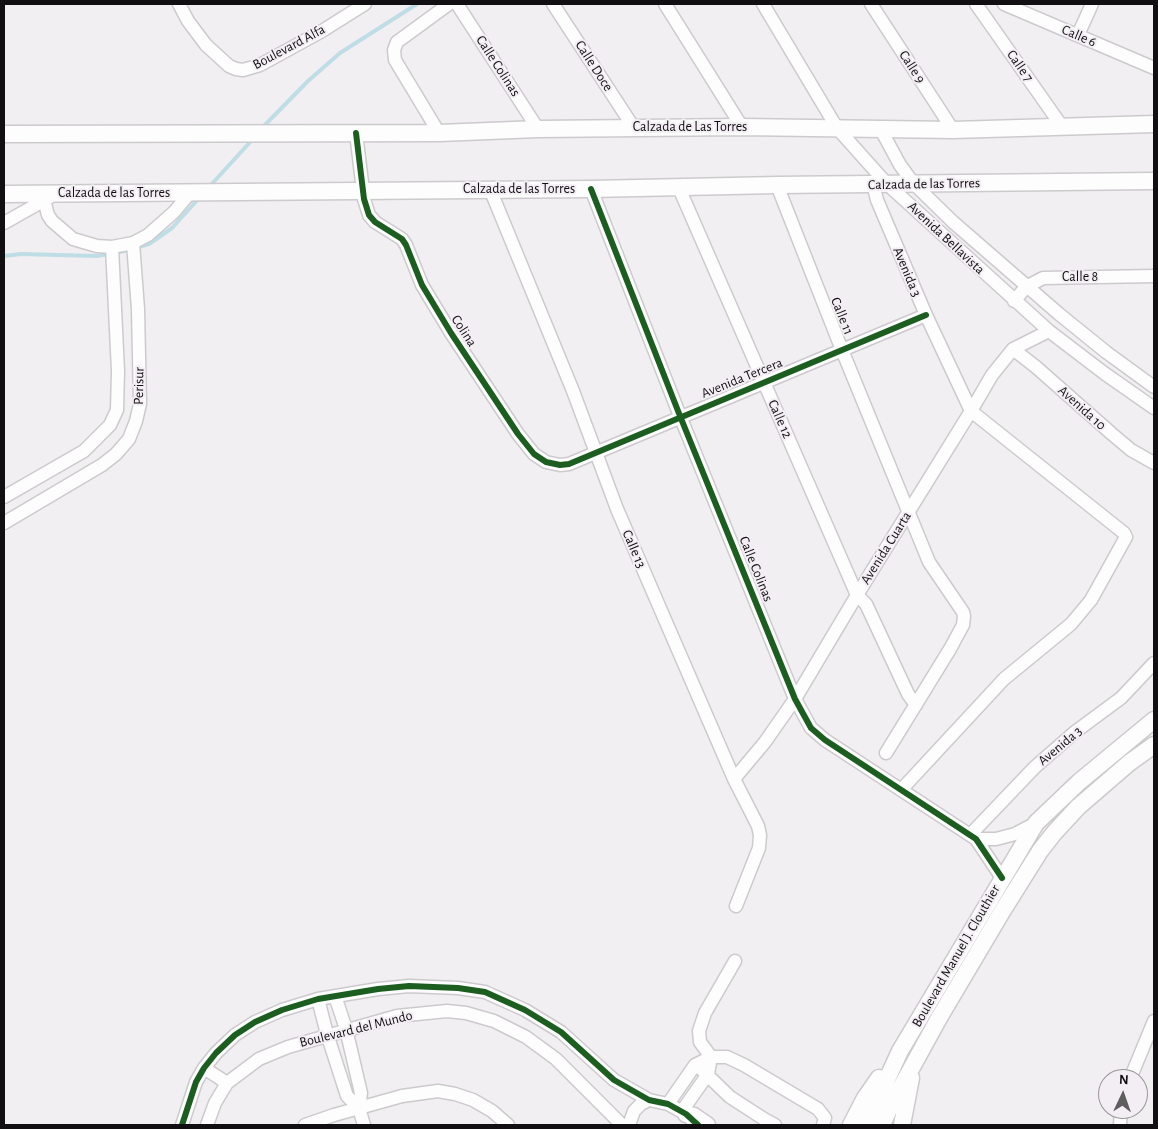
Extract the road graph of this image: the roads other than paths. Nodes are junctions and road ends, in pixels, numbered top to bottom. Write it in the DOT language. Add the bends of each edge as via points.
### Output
graph roads {
  1 [pos="179,4"];
  2 [pos="365,4"];
  3 [pos="449,4"];
  4 [pos="457,4"];
  5 [pos="553,4"];
  6 [pos="665,4"];
  7 [pos="763,4"];
  8 [pos="871,4"];
  9 [pos="976,4"];
  10 [pos="1004,4"];
  11 [pos="1092,4"];
  12 [pos="1078,35"];
  13 [pos="1154,68"];
  14 [pos="1154,124"];
  15 [pos="742,127"];
  16 [pos="634,128"];
  17 [pos="837,128"];
  18 [pos="880,128"];
  19 [pos="1063,128"];
  20 [pos="538,129"];
  21 [pos="953,130"];
  22 [pos="356,133"];
  23 [pos="439,133"];
  24 [pos="4,134"];
  25 [pos="1154,181"];
  26 [pos="880,184"];
  27 [pos="914,184"];
  28 [pos="777,185"];
  29 [pos="679,188"];
  30 [pos="490,189"];
  31 [pos="591,189"];
  32 [pos="363,190"];
  33 [pos="190,193"];
  34 [pos="4,194"];
  35 [pos="50,197"];
  36 [pos="4,223"];
  37 [pos="133,243"];
  38 [pos="112,247"];
  39 [pos="1154,276"];
  40 [pos="1026,287"];
  41 [pos="1014,302"];
  42 [pos="926,315"];
  43 [pos="1049,331"];
  44 [pos="1013,348"];
  45 [pos="842,350"];
  46 [pos="764,382"];
  47 [pos="1154,387"];
  48 [pos="1154,408"];
  49 [pos="971,411"];
  50 [pos="680,416"];
  51 [pos="596,453"];
  52 [pos="1154,463"];
  53 [pos="568,464"];
  54 [pos="19,488"];
  55 [pos="4,497"];
  56 [pos="31,506"];
  57 [pos="908,512"];
  58 [pos="4,523"];
  59 [pos="857,595"];
  60 [pos="1154,663"];
  61 [pos="795,699"];
  62 [pos="916,705"];
  63 [pos="1154,720"];
  64 [pos="1154,744"];
  65 [pos="886,753"];
  66 [pos="734,779"];
  67 [pos="901,790"];
  68 [pos="1036,823"];
  69 [pos="973,837"];
  70 [pos="1002,878"];
  71 [pos="736,906"];
  72 [pos="735,961"];
  73 [pos="335,996"];
  74 [pos="318,999"];
  75 [pos="1154,1021"];
  76 [pos="346,1030"];
  77 [pos="327,1034"];
  78 [pos="900,1051"];
  79 [pos="711,1057"];
  80 [pos="913,1063"];
  81 [pos="695,1065"];
  82 [pos="204,1068"];
  83 [pos="1134,1069"];
  84 [pos="356,1070"];
  85 [pos="341,1074"];
  86 [pos="708,1074"];
  87 [pos="228,1083"];
  88 [pos="649,1100"];
  89 [pos="668,1104"];
  90 [pos="359,1108"];
  91 [pos="689,1117"];
  92 [pos="182,1125"];
  93 [pos="207,1125"];
  94 [pos="305,1125"];
  95 [pos="364,1125"];
  96 [pos="508,1125"];
  97 [pos="622,1125"];
  98 [pos="628,1125"];
  99 [pos="707,1125"];
  100 [pos="775,1125"];
  101 [pos="823,1125"];
  102 [pos="851,1125"];
  103 [pos="866,1125"];
  104 [pos="882,1125"];
  105 [pos="902,1125"];
  1 -- 2 [label="street, Boulevard Alfa" via="206,45 230,66 243,70 322,31"];
  3 -- 23 [label="street" via="396,42 394,50 395,60"];
  4 -- 20 [label="street, Calle Colinas"];
  5 -- 16 [label="street, Calle Doce"];
  6 -- 15 [label="street"];
  7 -- 17 [label="street, Avenida Bellavista"];
  8 -- 21 [label="street, Calle 9"];
  9 -- 19 [label="street, Calle 7"];
  10 -- 12 [label="street, Calle 6"];
  11 -- 12 [label="street"];
  12 -- 13 [label="street, Calle 6"];
  14 -- 19 [label="main road, Calzada de Las Torres"];
  15 -- 16 [label="main road, Calzada de Las Torres"];
  15 -- 17 [label="main road, Calzada de Las Torres"];
  16 -- 20 [label="main road, Calzada de Las Torres"];
  17 -- 18 [label="main road, Calzada de Las Torres"];
  17 -- 26 [label="street, Avenida Bellavista"];
  18 -- 21 [label="main road, Calzada de Las Torres"];
  18 -- 27 [label="street, Avenida Bellavista"];
  19 -- 21 [label="main road, Calzada de Las Torres"];
  20 -- 23 [label="main road, Calzada de Las Torres"];
  22 -- 23 [label="main road, Calzada de Las Torres"];
  22 -- 24 [label="main road, Calzada de Las Torres"];
  22 -- 32 [label="street, Colina"];
  25 -- 27 [label="main road, Calzada de las Torres"];
  26 -- 27 [label="main road, Calzada de las Torres"];
  26 -- 28 [label="main road, Calzada de las Torres"];
  26 -- 41 [label="street, Avenida Bellavista"];
  26 -- 42 [label="street, Avenida 3" via="877,200"];
  27 -- 40 [label="street, Avenida Bellavista"];
  28 -- 29 [label="main road, Calzada de las Torres"];
  28 -- 45 [label="street, Calle 11"];
  29 -- 31 [label="main road, Calzada de las Torres"];
  29 -- 46 [label="street, Calle 12"];
  30 -- 31 [label="main road, Calzada de las Torres"];
  30 -- 32 [label="main road, Calzada de las Torres"];
  30 -- 51 [label="street, Calle 13" via="574,391"];
  31 -- 50 [label="street, Calle Colinas"];
  32 -- 33 [label="main road, Calzada de las Torres"];
  32 -- 53 [label="street, Colina" via="369,215 374,222 402,238 433,304 484,386 526,444 546,462"];
  33 -- 35 [label="main road, Calzada de las Torres"];
  33 -- 37 [label="street" via="156,229"];
  34 -- 35 [label="main road, Calzada de las Torres"];
  35 -- 36 [label="street"];
  35 -- 38 [label="street" via="48,215 73,239"];
  37 -- 38 [label="street"];
  37 -- 56 [label="street, Perisur" via="140,378 136,421 128,440 116,454"];
  38 -- 54 [label="street, Perisur" via="117,410 110,425 84,451"];
  39 -- 40 [label="street, Calle 8" via="1054,277"];
  40 -- 41 [label="street, Calle 8"];
  40 -- 47 [label="street, Avenida Bellavista"];
  41 -- 43 [label="street, Avenida Bellavista"];
  42 -- 45 [label="street, Avenida Tercera"];
  42 -- 49 [label="street, Avenida 3"];
  43 -- 44 [label="street, Avenida Cuarta"];
  43 -- 48 [label="street, Avenida Bellavista"];
  44 -- 49 [label="street, Avenida Cuarta" via="992,374"];
  44 -- 52 [label="street, Avenida 10" via="1131,450"];
  45 -- 46 [label="street, Avenida Tercera"];
  45 -- 57 [label="street, Calle 11"];
  46 -- 50 [label="street, Avenida Tercera"];
  46 -- 59 [label="street, Calle 12"];
  49 -- 57 [label="street, Avenida Cuarta"];
  49 -- 67 [label="street" via="1126,537 1091,600 1071,624 1004,679"];
  50 -- 51 [label="street, Avenida Tercera"];
  50 -- 61 [label="street, Calle Colinas"];
  51 -- 53 [label="street, Avenida Tercera"];
  51 -- 66 [label="street, Calle 13"];
  54 -- 55 [label="street, Perisur"];
  54 -- 56 [label="street"];
  56 -- 58 [label="street, Perisur"];
  57 -- 59 [label="street, Avenida Cuarta"];
  57 -- 62 [label="street, Calle 11" via="930,562 963,612 964,619"];
  59 -- 61 [label="street, Avenida Cuarta"];
  59 -- 62 [label="street, Calle 12" via="866,604"];
  60 -- 69 [label="street, Avenida 3" via="1121,698 1035,767"];
  61 -- 66 [label="street, Avenida Cuarta" via="766,742"];
  61 -- 67 [label="street, Calle Colinas" via="811,728"];
  62 -- 65 [label="street"];
  63 -- 68 [label="main road, Boulevard Manuel J. Clouthier" via="1078,782"];
  64 -- 80 [label="main road, Boulevard Manuel J. Clouthier" via="1083,803 1054,833 1003,910"];
  66 -- 71 [label="street, Calle 13" via="760,835 759,848"];
  67 -- 69 [label="street, Calle Colinas"];
  68 -- 69 [label="street" via="996,839"];
  68 -- 70 [label="main road, Boulevard Manuel J. Clouthier"];
  69 -- 70 [label="street, Calle Colinas"];
  70 -- 78 [label="main road, Boulevard Manuel J. Clouthier"];
  72 -- 79 [label="street" via="705,1013 699,1031 700,1042"];
  73 -- 74 [label="street"];
  73 -- 76 [label="street"];
  73 -- 88 [label="street" via="409,986 485,992 525,1010 561,1032 614,1080"];
  74 -- 77 [label="street"];
  74 -- 82 [label="street" via="255,1022 229,1041"];
  75 -- 83 [label="street"];
  76 -- 77 [label="street, Boulevard del Mundo"];
  76 -- 84 [label="street"];
  76 -- 97 [label="street, Boulevard del Mundo" via="426,1012 466,1013 494,1021 526,1037 556,1059"];
  77 -- 85 [label="street"];
  77 -- 87 [label="street, Boulevard del Mundo" via="259,1059"];
  78 -- 102 [label="main road" via="865,1098"];
  78 -- 103 [label="main road, Boulevard Manuel J. Clouthier"];
  79 -- 81 [label="street"];
  79 -- 86 [label="street"];
  79 -- 101 [label="street" via="734,1059 807,1102 822,1113 825,1118"];
  80 -- 104 [label="main road, Boulevard Manuel J. Clouthier"];
  80 -- 105 [label="main road"];
  81 -- 86 [label="street"];
  81 -- 89 [label="street"];
  82 -- 87 [label="street"];
  82 -- 92 [label="street"];
  84 -- 85 [label="street"];
  84 -- 90 [label="street" via="361,1093"];
  85 -- 90 [label="street" via="347,1096"];
  86 -- 91 [label="street"];
  86 -- 100 [label="street" via="730,1097"];
  87 -- 93 [label="street, Boulevard del Mundo" via="215,1103"];
  88 -- 89 [label="street"];
  88 -- 98 [label="street" via="634,1111"];
  89 -- 91 [label="street"];
  90 -- 94 [label="street"];
  90 -- 95 [label="street"];
  90 -- 96 [label="street" via="402,1096 438,1091 473,1100"];
  91 -- 99 [label="main road" via="694,1116"];
}
